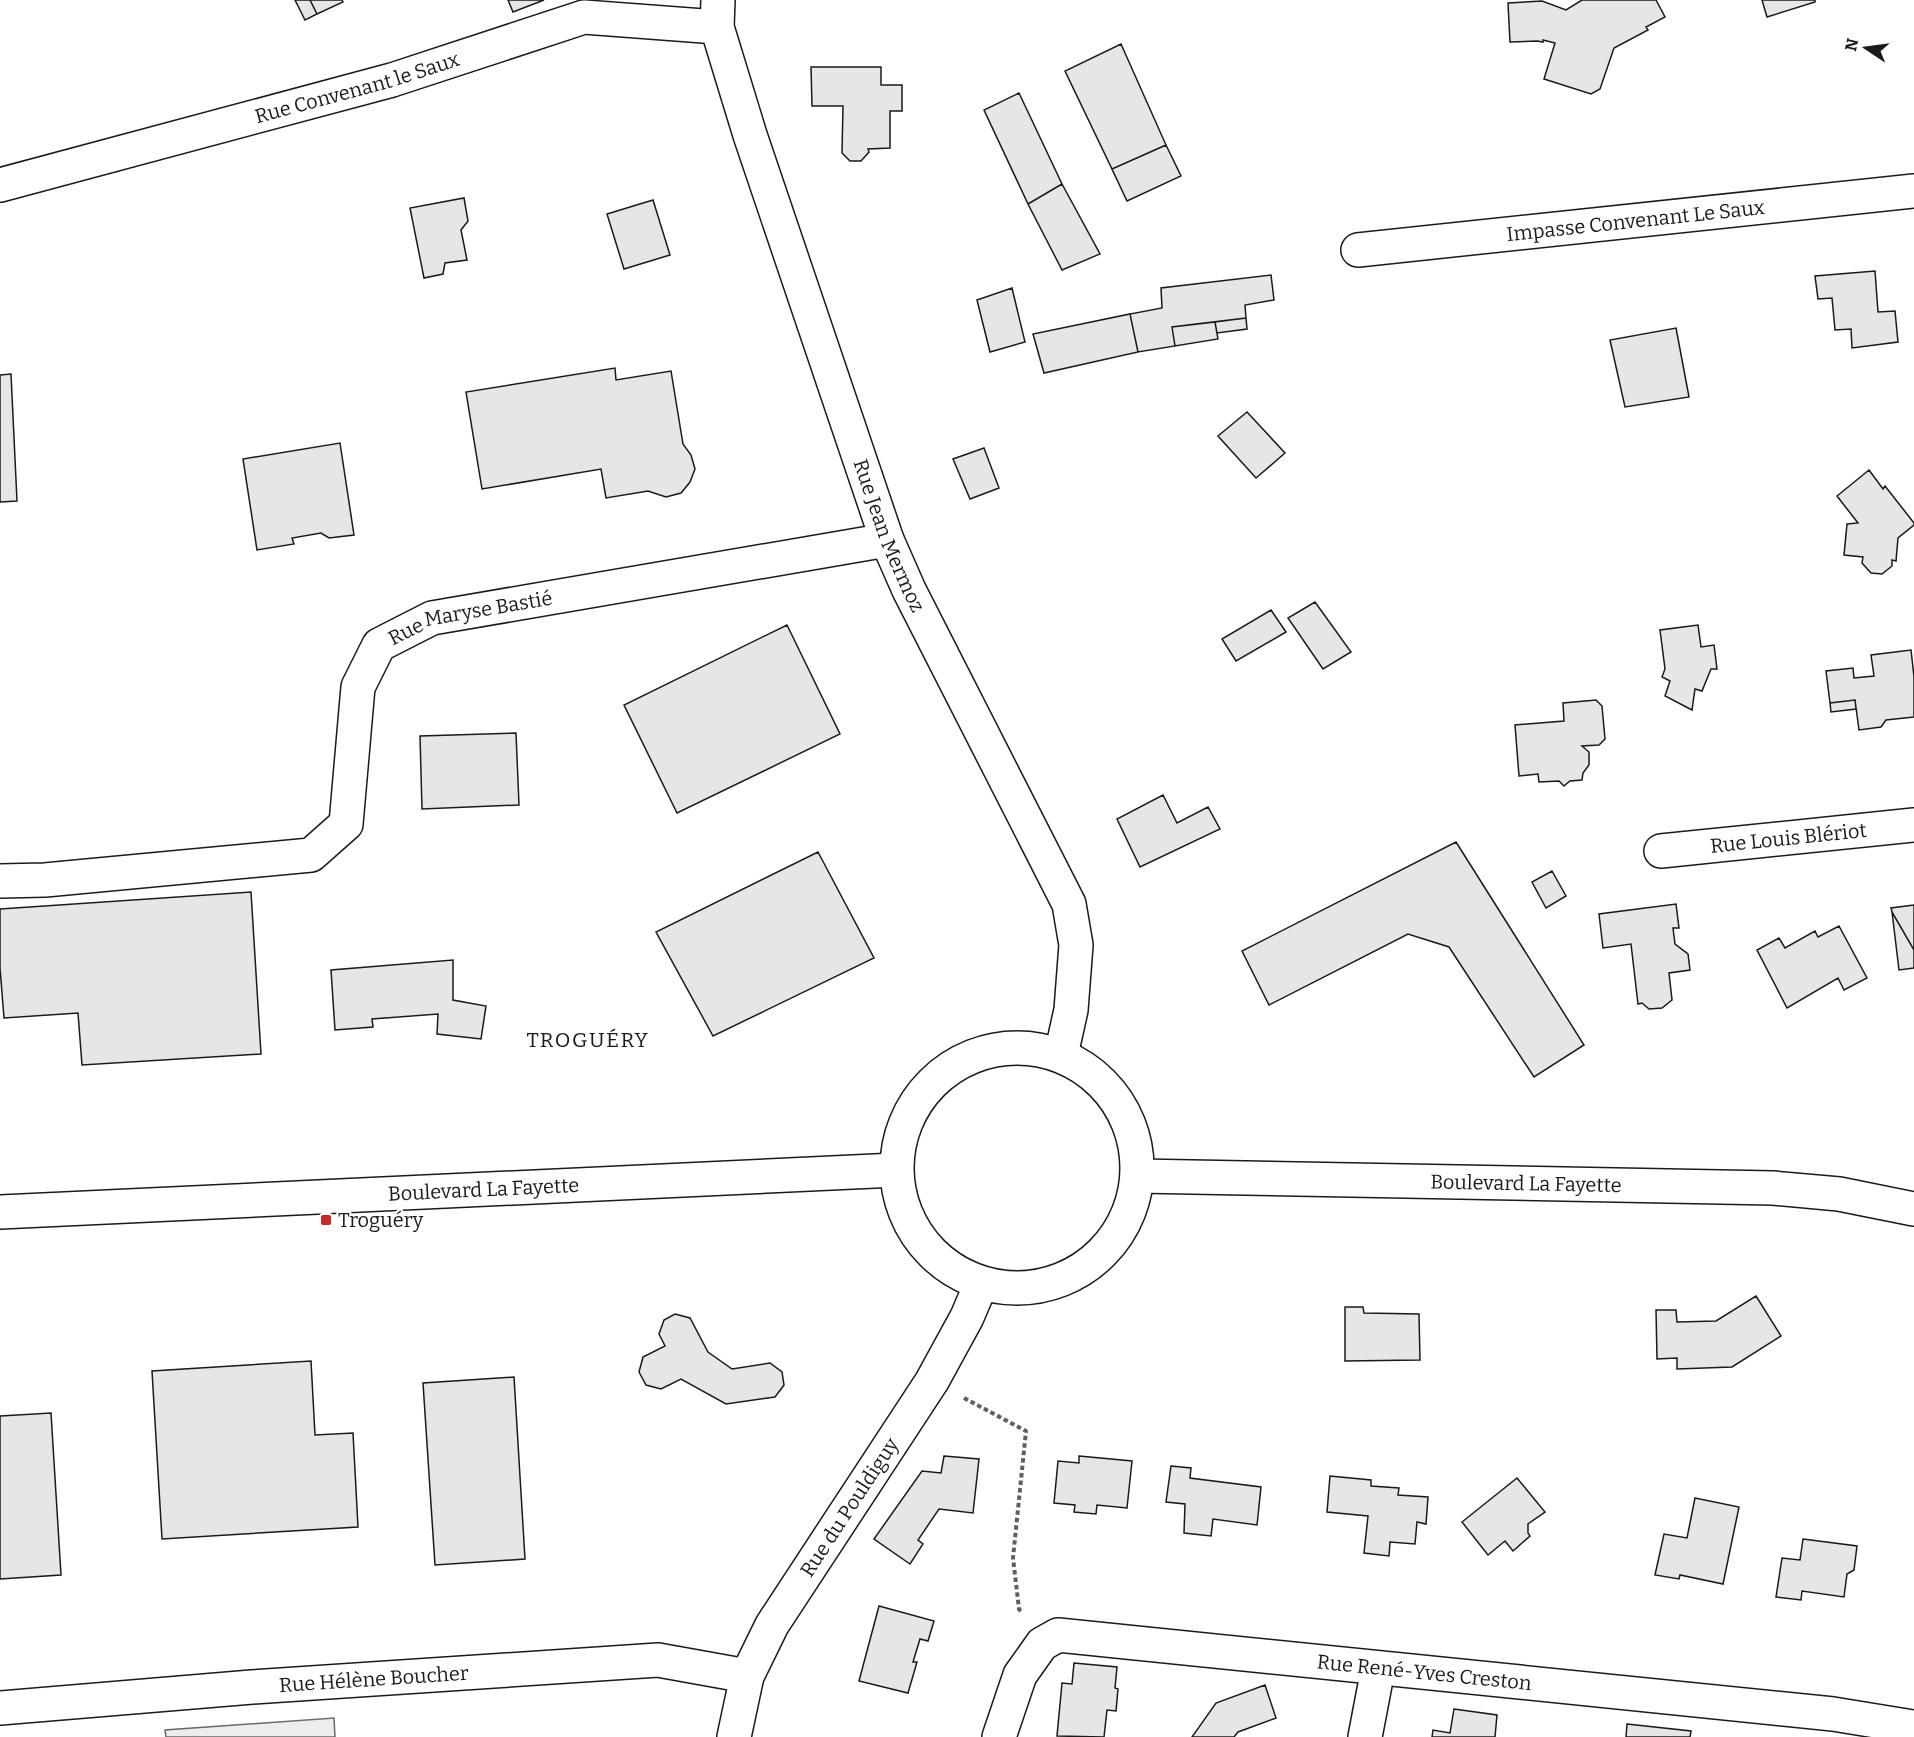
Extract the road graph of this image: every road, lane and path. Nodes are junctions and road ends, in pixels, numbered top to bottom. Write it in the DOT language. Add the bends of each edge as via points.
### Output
graph roads {
  1 [pos="718,14"];
  2 [pos="0,185"];
  3 [pos="1914,191"];
  4 [pos="1358,250"];
  5 [pos="887,540"];
  6 [pos="1914,825"];
  7 [pos="1661,851"];
  8 [pos="0,882"];
  9 [pos="1061,1055"];
  10 [pos="896,1170"];
  11 [pos="1138,1176"];
  12 [pos="1914,1209"];
  13 [pos="0,1212"];
  14 [pos="981,1284"];
  15 [pos="932,1381"];
  16 [pos="1042,1644"];
  17 [pos="1378,1669"];
  18 [pos="747,1676"];
  19 [pos="0,1708"];
  20 [pos="1914,1722"];
  21 [pos="1913,1727"];
  22 [pos="734,1737"];
  23 [pos="999,1737"];
  24 [pos="1365,1737"];
  25 [pos="1912,1737"];
  1 -- 2 [label="street, Rue Convenant le Saux" via="584,17 392,80"];
  1 -- 5 [label="street, Rue Jean Mermoz" via="750,135"];
  3 -- 4 [label="street, Impasse Convenant Le Saux"];
  5 -- 8 [label="street, Rue Maryse Bastié" via="432,618 379,645 358,687 346,824 311,855"];
  5 -- 9 [label="street, Rue Jean Mermoz" via="1069,904 1076,945 1071,1010"];
  6 -- 7 [label="street, Rue Louis Blériot"];
  9 -- 10 [label="street" via="1023,1047 984,1051 948,1068 919,1095 902,1131"];
  9 -- 11 [label="street" via="1103,1083 1131,1126"];
  10 -- 13 [label="street, Boulevard La Fayette"];
  10 -- 14 [label="street" via="904,1212 926,1248 959,1275"];
  11 -- 12 [label="street, Boulevard La Fayette" via="1773,1188 1839,1194"];
  11 -- 14 [label="street" via="1129,1215 1108,1249 1077,1274 1040,1287 1008,1289"];
  14 -- 15 [label="street, Rue du Pouldiguy"];
  15 -- 16 [label="path" via="1026,1431 1013,1558 1019,1609"];
  15 -- 18 [label="street, Rue du Pouldiguy" via="772,1625"];
  16 -- 17 [label="street, Rue René-Yves Creston" via="1058,1635 1075,1636"];
  16 -- 23 [label="street" via="1020,1675"];
  17 -- 21 [label="street, Rue René-Yves Creston" via="1833,1714"];
  17 -- 24 [label="street"];
  18 -- 19 [label="street, Rue Hélène Boucher" via="658,1660"];
  18 -- 22 [label="street, Rue du Pouldiguy"];
  20 -- 21 [label="street"];
  21 -- 25 [label="street"];
}
